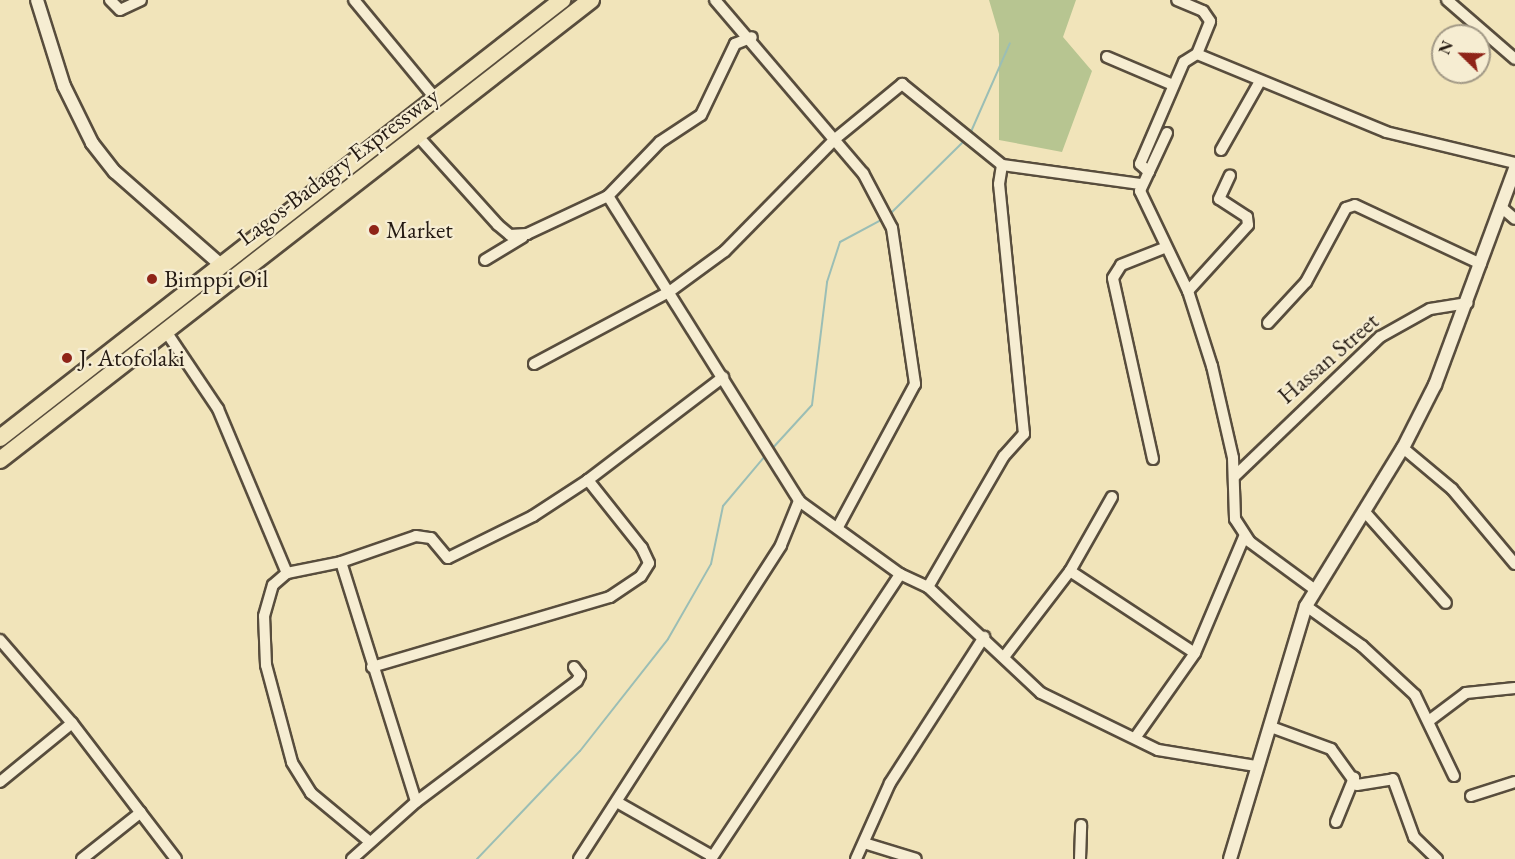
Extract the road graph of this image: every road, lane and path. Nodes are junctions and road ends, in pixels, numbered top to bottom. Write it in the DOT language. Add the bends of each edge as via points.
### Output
graph roads {
  1 [pos="37,0"];
  2 [pos="110,0"];
  3 [pos="141,0"];
  4 [pos="354,0"];
  5 [pos="562,0"];
  6 [pos="591,0"];
  7 [pos="715,0"];
  8 [pos="1177,0"];
  9 [pos="1447,0"];
  10 [pos="752,37"];
  11 [pos="1197,54"];
  12 [pos="1107,57"];
  13 [pos="1515,59"];
  14 [pos="462,77"];
  15 [pos="1259,83"];
  16 [pos="1173,85"];
  17 [pos="477,91"];
  18 [pos="435,98"];
  19 [pos="1167,133"];
  20 [pos="416,134"];
  21 [pos="835,139"];
  22 [pos="1221,150"];
  23 [pos="1515,163"];
  24 [pos="1002,165"];
  25 [pos="1515,169"];
  26 [pos="1149,172"];
  27 [pos="1230,175"];
  28 [pos="1141,184"];
  29 [pos="608,196"];
  30 [pos="1501,207"];
  31 [pos="1515,219"];
  32 [pos="527,234"];
  33 [pos="1164,248"];
  34 [pos="485,260"];
  35 [pos="1480,264"];
  36 [pos="221,265"];
  37 [pos="1188,291"];
  38 [pos="669,292"];
  39 [pos="1468,303"];
  40 [pos="1268,323"];
  41 [pos="165,330"];
  42 [pos="534,364"];
  43 [pos="723,377"];
  44 [pos="3,435"];
  45 [pos="16,448"];
  46 [pos="1403,448"];
  47 [pos="1153,459"];
  48 [pos="0,460"];
  49 [pos="1235,476"];
  50 [pos="588,480"];
  51 [pos="1112,497"];
  52 [pos="799,501"];
  53 [pos="1364,511"];
  54 [pos="838,527"];
  55 [pos="1244,537"];
  56 [pos="341,562"];
  57 [pos="1515,564"];
  58 [pos="1070,571"];
  59 [pos="287,573"];
  60 [pos="900,574"];
  61 [pos="928,587"];
  62 [pos="1314,589"];
  63 [pos="1446,603"];
  64 [pos="1306,606"];
  65 [pos="984,638"];
  66 [pos="0,640"];
  67 [pos="1195,653"];
  68 [pos="1004,657"];
  69 [pos="372,667"];
  70 [pos="574,667"];
  71 [pos="1515,688"];
  72 [pos="1430,720"];
  73 [pos="72,723"];
  74 [pos="1271,727"];
  75 [pos="1135,738"];
  76 [pos="1256,766"];
  77 [pos="1454,776"];
  78 [pos="1354,778"];
  79 [pos="0,782"];
  80 [pos="1515,782"];
  81 [pos="1471,796"];
  82 [pos="416,802"];
  83 [pos="617,802"];
  84 [pos="141,812"];
  85 [pos="1336,822"];
  86 [pos="1081,825"];
  87 [pos="369,842"];
  88 [pos="864,843"];
  89 [pos="97,855"];
  90 [pos="711,858"];
  91 [pos="82,859"];
  92 [pos="176,859"];
  93 [pos="352,859"];
  94 [pos="579,859"];
  95 [pos="856,859"];
  96 [pos="916,859"];
  97 [pos="1080,859"];
  98 [pos="1230,859"];
  99 [pos="1437,859"];
  1 -- 36 [label="street" via="63,86 92,143 116,172"];
  2 -- 3 [label="street" via="120,10"];
  4 -- 18 [label="street"];
  5 -- 14 [label="highway, Lagos-Badagry Expressway"];
  6 -- 17 [label="highway, Lagos-Badagry Expressway"];
  7 -- 10 [label="street"];
  8 -- 11 [label="street" via="1209,16"];
  9 -- 13 [label="street"];
  10 -- 21 [label="street"];
  10 -- 29 [label="street" via="735,44 704,113 660,142"];
  11 -- 15 [label="street"];
  11 -- 16 [label="street" via="1187,57"];
  12 -- 16 [label="street"];
  14 -- 17 [label="highway"];
  14 -- 18 [label="highway, Lagos-Badagry Expressway"];
  15 -- 22 [label="street"];
  15 -- 23 [label="street" via="1386,132"];
  16 -- 26 [label="street" via="1140,164"];
  17 -- 20 [label="highway, Lagos-Badagry Expressway"];
  18 -- 36 [label="highway, Lagos-Badagry Expressway"];
  19 -- 26 [label="street"];
  20 -- 32 [label="street" via="498,225 510,235"];
  20 -- 41 [label="highway, Lagos-Badagry Expressway"];
  21 -- 24 [label="street" via="902,84"];
  21 -- 38 [label="street" via="725,251"];
  21 -- 54 [label="street" via="888,218 915,384"];
  24 -- 28 [label="street"];
  24 -- 61 [label="street" via="999,184 1024,434 1004,456"];
  25 -- 30 [label="street"];
  26 -- 28 [label="street"];
  27 -- 37 [label="street" via="1219,199 1247,217 1248,225"];
  28 -- 33 [label="street" via="1144,206"];
  29 -- 32 [label="street"];
  29 -- 38 [label="street"];
  30 -- 31 [label="street"];
  30 -- 35 [label="street"];
  32 -- 34 [label="street"];
  33 -- 37 [label="street"];
  33 -- 47 [label="street" via="1121,266 1113,278"];
  35 -- 39 [label="street"];
  35 -- 40 [label="street" via="1355,205 1346,208 1306,282"];
  36 -- 44 [label="highway, Lagos-Badagry Expressway"];
  37 -- 49 [label="street" via="1212,366"];
  38 -- 42 [label="street"];
  38 -- 43 [label="street"];
  39 -- 46 [label="street"];
  39 -- 49 [label="street, Hassan Street" via="1430,309 1380,338"];
  41 -- 45 [label="highway, Lagos-Badagry Expressway"];
  41 -- 59 [label="street" via="218,409"];
  43 -- 50 [label="street"];
  43 -- 52 [label="street"];
  44 -- 45 [label="highway"];
  45 -- 48 [label="highway, Lagos-Badagry Expressway"];
  46 -- 53 [label="street"];
  46 -- 57 [label="street" via="1452,489"];
  49 -- 55 [label="street" via="1234,510"];
  50 -- 56 [label="street" via="533,516 448,558 425,534"];
  50 -- 69 [label="street" via="642,548 649,563 641,576 610,597"];
  51 -- 58 [label="street"];
  52 -- 54 [label="street"];
  52 -- 83 [label="street" via="791,529"];
  53 -- 62 [label="street"];
  53 -- 63 [label="street"];
  54 -- 60 [label="street"];
  55 -- 62 [label="street"];
  55 -- 67 [label="street"];
  56 -- 59 [label="street"];
  56 -- 69 [label="street"];
  58 -- 67 [label="street"];
  58 -- 68 [label="street"];
  59 -- 87 [label="street" via="273,585 264,616 275,709 306,788"];
  60 -- 61 [label="street"];
  60 -- 90 [label="street"];
  61 -- 65 [label="street"];
  62 -- 64 [label="street"];
  64 -- 72 [label="street" via="1362,646 1415,695"];
  64 -- 74 [label="street"];
  65 -- 68 [label="street"];
  65 -- 88 [label="street" via="890,783"];
  66 -- 73 [label="street"];
  67 -- 75 [label="street"];
  68 -- 75 [label="street" via="1041,693"];
  69 -- 82 [label="street"];
  70 -- 82 [label="street" via="580,675 577,681"];
  71 -- 72 [label="street" via="1466,693"];
  72 -- 77 [label="street"];
  73 -- 79 [label="street"];
  73 -- 84 [label="street"];
  74 -- 76 [label="street"];
  74 -- 78 [label="street" via="1331,749"];
  75 -- 76 [label="street" via="1158,750"];
  76 -- 98 [label="street"];
  78 -- 85 [label="street"];
  78 -- 99 [label="street" via="1362,787 1395,780 1409,828"];
  80 -- 81 [label="street"];
  82 -- 87 [label="street"];
  83 -- 90 [label="street"];
  83 -- 94 [label="street"];
  84 -- 89 [label="street"];
  84 -- 92 [label="street"];
  86 -- 97 [label="street"];
  87 -- 93 [label="street"];
  88 -- 95 [label="street"];
  88 -- 96 [label="street"];
  89 -- 91 [label="street"];
}
